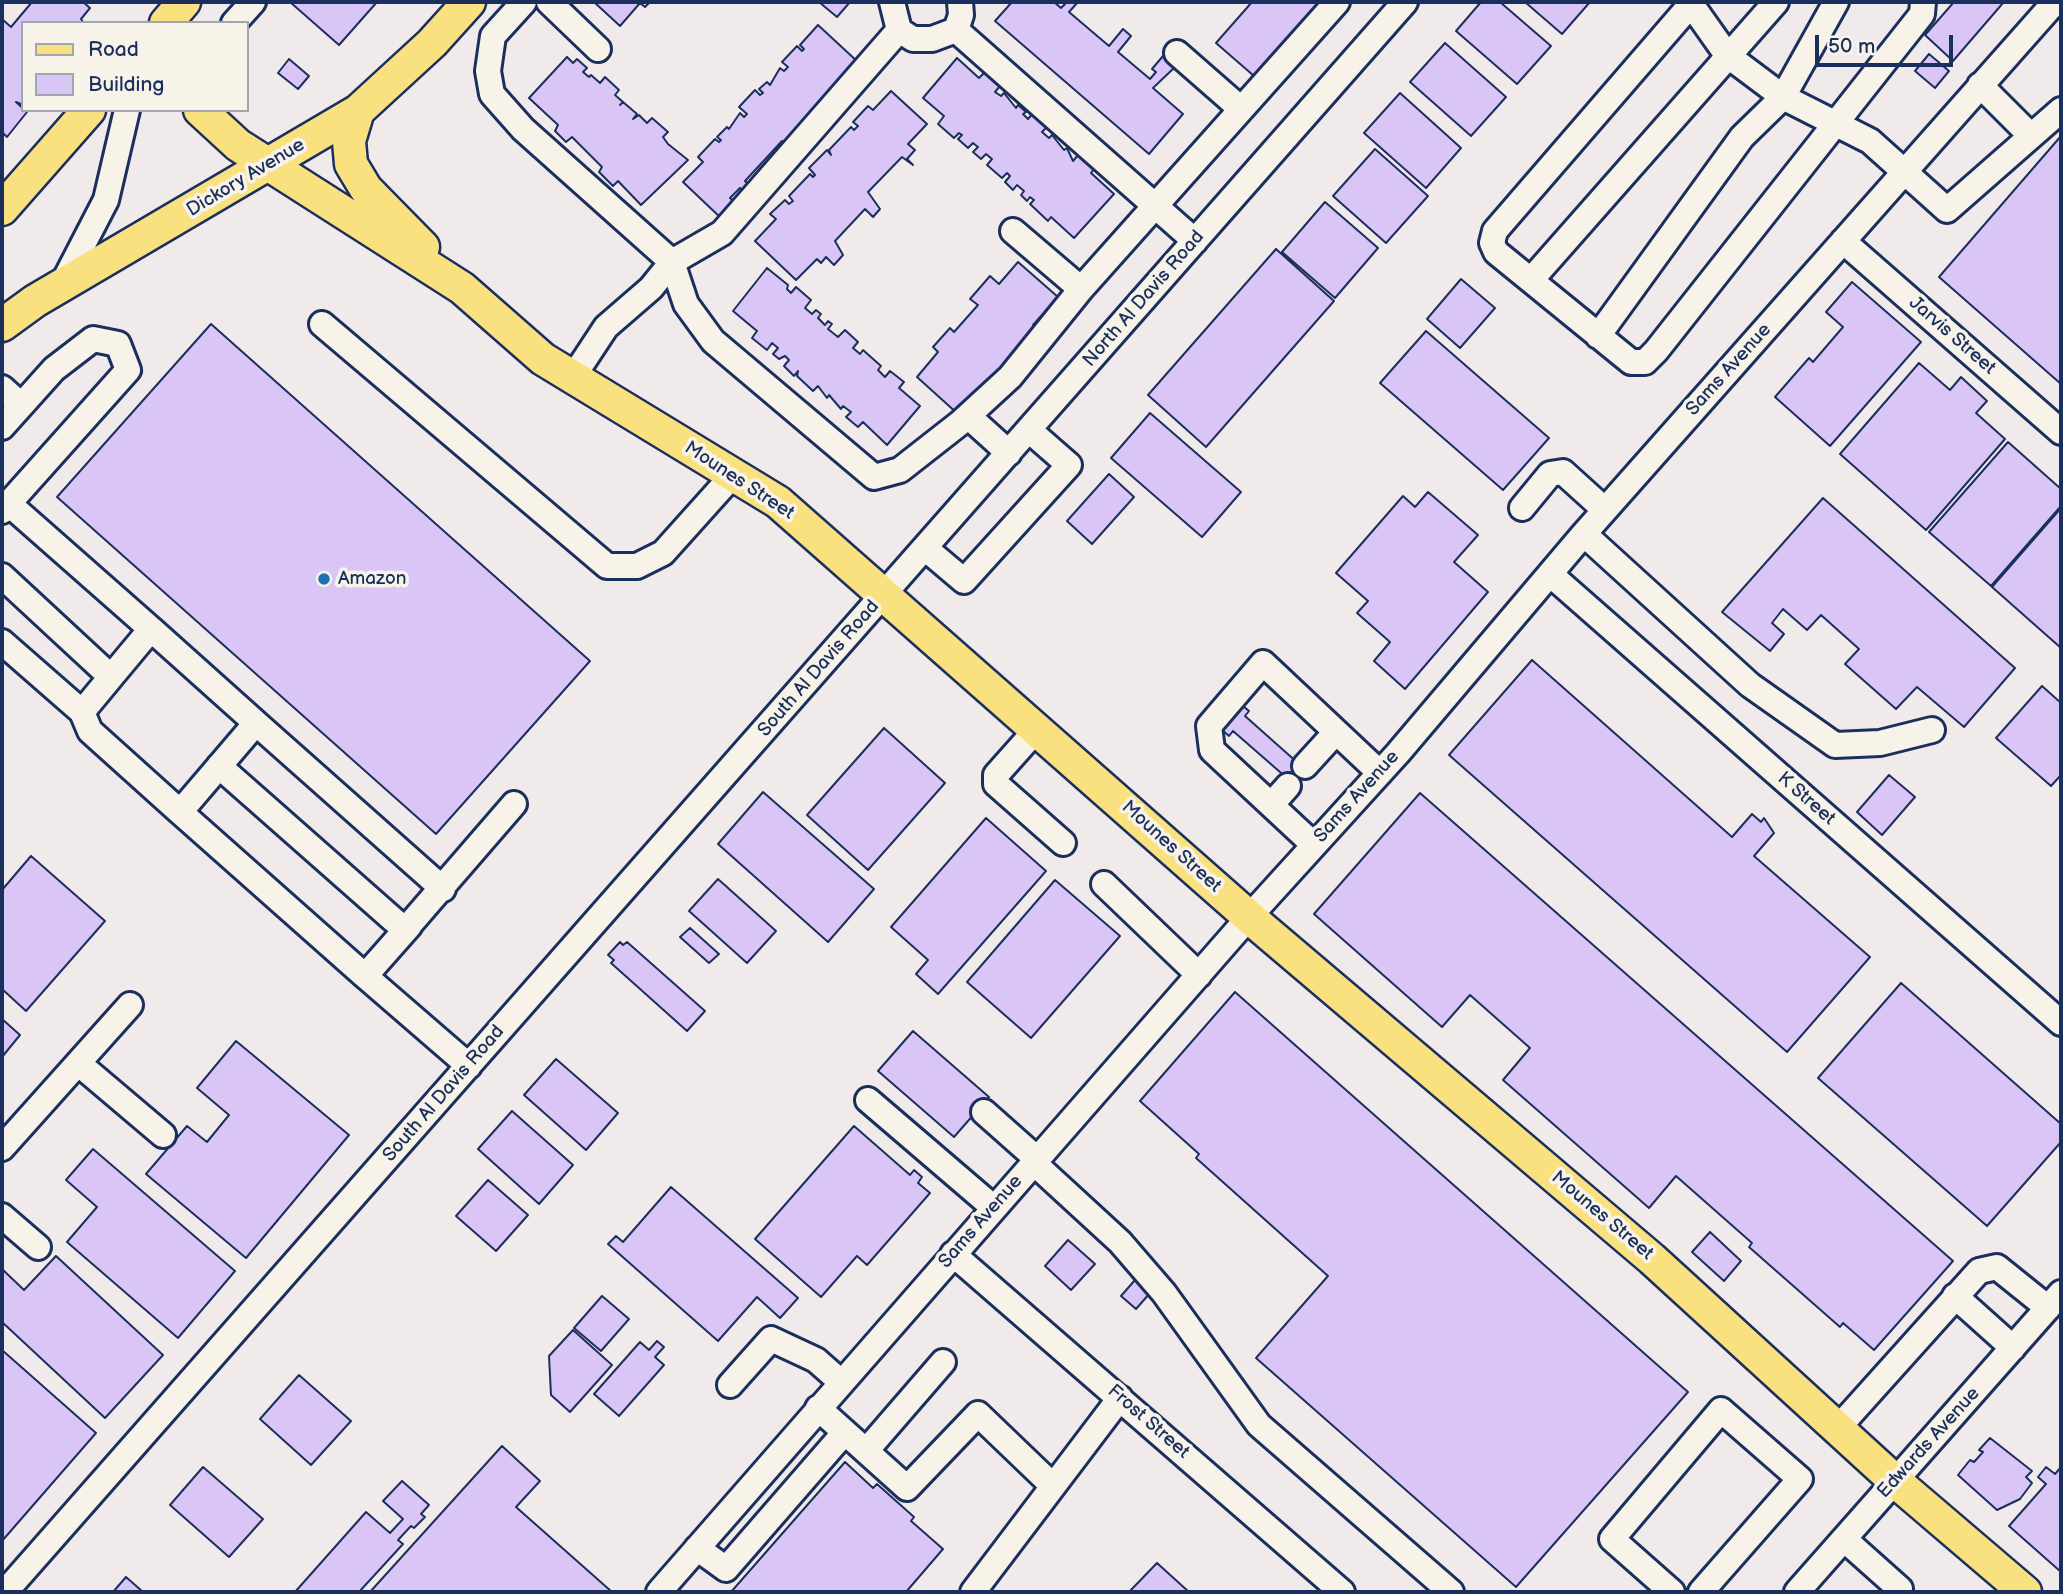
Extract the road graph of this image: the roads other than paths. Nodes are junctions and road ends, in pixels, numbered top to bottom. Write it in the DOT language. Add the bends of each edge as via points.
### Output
graph roads {
  1 [pos="253,2"];
  2 [pos="469,2"];
  3 [pos="524,2"];
  4 [pos="549,2"];
  5 [pos="892,2"];
  6 [pos="960,2"];
  7 [pos="1336,2"];
  8 [pos="1405,2"];
  9 [pos="1776,2"];
  10 [pos="1836,2"];
  11 [pos="1923,2"];
  12 [pos="2054,2"];
  13 [pos="1692,3"];
  14 [pos="236,21"];
  15 [pos="899,30"];
  16 [pos="956,30"];
  17 [pos="598,49"];
  18 [pos="1177,53"];
  19 [pos="1727,55"];
  20 [pos="1980,85"];
  21 [pos="1783,97"];
  22 [pos="1241,109"];
  23 [pos="2061,110"];
  24 [pos="358,111"];
  25 [pos="87,112"];
  26 [pos="127,112"];
  27 [pos="202,112"];
  28 [pos="1835,125"];
  29 [pos="2032,136"];
  30 [pos="271,164"];
  31 [pos="1904,172"];
  32 [pos="1157,204"];
  33 [pos="2,209"];
  34 [pos="1013,232"];
  35 [pos="1195,241"];
  36 [pos="1843,241"];
  37 [pos="672,262"];
  38 [pos="1531,281"];
  39 [pos="62,286"];
  40 [pos="463,288"];
  41 [pos="1082,289"];
  42 [pos="2,293"];
  43 [pos="35,301"];
  44 [pos="322,324"];
  45 [pos="2,325"];
  46 [pos="1598,335"];
  47 [pos="573,377"];
  48 [pos="2,388"];
  49 [pos="21,405"];
  50 [pos="968,416"];
  51 [pos="2,427"];
  52 [pos="1029,430"];
  53 [pos="2061,432"];
  54 [pos="1009,453"];
  55 [pos="733,475"];
  56 [pos="5,507"];
  57 [pos="1522,508"];
  58 [pos="1605,510"];
  59 [pos="1584,534"];
  60 [pos="925,548"];
  61 [pos="1550,574"];
  62 [pos="2,576"];
  63 [pos="883,596"];
  64 [pos="151,629"];
  65 [pos="2,642"];
  66 [pos="111,677"];
  67 [pos="82,712"];
  68 [pos="256,723"];
  69 [pos="1037,729"];
  70 [pos="1932,730"];
  71 [pos="1336,732"];
  72 [pos="219,766"];
  73 [pos="1305,766"];
  74 [pos="1380,772"];
  75 [pos="1288,786"];
  76 [pos="514,804"];
  77 [pos="1271,805"];
  78 [pos="180,812"];
  79 [pos="1062,843"];
  80 [pos="1314,845"];
  81 [pos="1104,884"];
  82 [pos="443,889"];
  83 [pos="1249,917"];
  84 [pos="410,925"];
  85 [pos="1199,975"];
  86 [pos="365,976"];
  87 [pos="130,1005"];
  88 [pos="2061,1023"];
  89 [pos="78,1063"];
  90 [pos="469,1066"];
  91 [pos="868,1100"];
  92 [pos="984,1112"];
  93 [pos="163,1135"];
  94 [pos="2,1148"];
  95 [pos="1035,1161"];
  96 [pos="994,1208"];
  97 [pos="2,1216"];
  98 [pos="38,1247"];
  99 [pos="953,1254"];
  100 [pos="1955,1296"];
  101 [pos="2055,1301"];
  102 [pos="2013,1348"];
  103 [pos="943,1362"];
  104 [pos="841,1382"];
  105 [pos="730,1385"];
  106 [pos="1120,1398"];
  107 [pos="818,1408"];
  108 [pos="1838,1428"];
  109 [pos="845,1432"];
  110 [pos="866,1451"];
  111 [pos="1895,1481"];
  112 [pos="1053,1486"];
  113 [pos="1844,1539"];
  114 [pos="697,1548"];
  115 [pos="5,1592"];
  116 [pos="659,1592"];
  117 [pos="973,1592"];
  118 [pos="1342,1592"];
  119 [pos="1451,1592"];
  120 [pos="1672,1592"];
  121 [pos="1701,1592"];
  122 [pos="1797,1592"];
  123 [pos="1897,1592"];
  124 [pos="2025,1592"];
  1 -- 14 [label="street"];
  2 -- 24 [label="main road, Dickory Avenue"];
  3 -- 37 [label="street" via="493,36 488,72 492,94 523,129"];
  4 -- 17 [label="street"];
  5 -- 15 [label="street"];
  6 -- 16 [label="street"];
  7 -- 22 [label="street"];
  8 -- 35 [label="street, North Al Davis Road"];
  9 -- 19 [label="street"];
  10 -- 21 [label="street"];
  11 -- 28 [label="street" via="1922,14"];
  12 -- 20 [label="street, Sams Avenue"];
  13 -- 19 [label="street"];
  13 -- 38 [label="street" via="1495,231 1492,243 1496,252"];
  15 -- 16 [label="street" via="913,39 932,39"];
  15 -- 37 [label="street" via="722,233"];
  16 -- 32 [label="street"];
  18 -- 22 [label="street"];
  19 -- 21 [label="street"];
  19 -- 38 [label="street"];
  20 -- 29 [label="street"];
  20 -- 31 [label="street, Sams Avenue"];
  21 -- 28 [label="street"];
  21 -- 46 [label="street" via="1742,137"];
  22 -- 32 [label="street"];
  23 -- 29 [label="street"];
  24 -- 30 [label="main road, Dickory Avenue"];
  24 -- 40 [label="main road" via="349,141 351,164 366,188"];
  25 -- 33 [label="main road"];
  26 -- 39 [label="street" via="107,200"];
  27 -- 30 [label="main road, Mounes Street" via="237,145"];
  28 -- 31 [label="street" via="1870,141"];
  28 -- 46 [label="street" via="1645,362 1631,362"];
  29 -- 31 [label="street" via="1947,210"];
  30 -- 39 [label="main road, Dickory Avenue"];
  30 -- 40 [label="main road, Mounes Street"];
  31 -- 36 [label="street, Sams Avenue"];
  32 -- 35 [label="street"];
  32 -- 41 [label="street"];
  34 -- 41 [label="street"];
  35 -- 52 [label="street, North Al Davis Road"];
  36 -- 53 [label="street, Jarvis Street"];
  36 -- 58 [label="street, Sams Avenue"];
  37 -- 47 [label="street" via="651,288 606,327"];
  37 -- 50 [label="street" via="686,304 713,341 874,477 900,470"];
  38 -- 46 [label="street"];
  39 -- 43 [label="main road, Dickory Avenue"];
  40 -- 47 [label="main road, Mounes Street" via="543,359"];
  41 -- 50 [label="street" via="1010,377"];
  42 -- 43 [label="main road"];
  43 -- 45 [label="main road, Dickory Avenue"];
  44 -- 55 [label="street" via="607,566 637,566 663,553"];
  47 -- 55 [label="main road, Mounes Street"];
  48 -- 49 [label="street"];
  49 -- 51 [label="street"];
  49 -- 56 [label="street" via="54,369 93,339 118,344 128,370"];
  50 -- 54 [label="street"];
  52 -- 54 [label="street, North Al Davis Road"];
  52 -- 60 [label="street" via="1069,465 964,581"];
  54 -- 60 [label="street, North Al Davis Road"];
  55 -- 63 [label="main road, Mounes Street" via="778,502"];
  56 -- 64 [label="street"];
  57 -- 58 [label="street" via="1550,474 1563,472"];
  58 -- 59 [label="street, Sams Avenue"];
  59 -- 61 [label="street, Sams Avenue"];
  59 -- 70 [label="street" via="1750,685 1835,745 1880,743"];
  60 -- 63 [label="street, North Al Davis Road"];
  61 -- 74 [label="street, Sams Avenue"];
  61 -- 88 [label="street, K Street"];
  62 -- 66 [label="street"];
  63 -- 69 [label="main road, Mounes Street"];
  63 -- 90 [label="street, South Al Davis Road"];
  64 -- 66 [label="street"];
  64 -- 68 [label="street"];
  65 -- 67 [label="street"];
  66 -- 67 [label="street"];
  67 -- 78 [label="street" via="90,731"];
  68 -- 72 [label="street"];
  68 -- 82 [label="street"];
  69 -- 79 [label="street" via="996,775 996,784"];
  69 -- 83 [label="main road, Mounes Street"];
  71 -- 73 [label="street"];
  71 -- 74 [label="street"];
  71 -- 77 [label="street" via="1263,663 1209,726 1212,750"];
  72 -- 78 [label="street"];
  72 -- 84 [label="street" via="405,930"];
  74 -- 80 [label="street, Sams Avenue"];
  75 -- 77 [label="street"];
  76 -- 82 [label="street"];
  77 -- 80 [label="street"];
  78 -- 86 [label="street"];
  80 -- 83 [label="street, Sams Avenue"];
  81 -- 85 [label="street"];
  82 -- 84 [label="street"];
  83 -- 85 [label="street, Sams Avenue"];
  83 -- 108 [label="main road, Mounes Street" via="1652,1259"];
  84 -- 86 [label="street"];
  85 -- 95 [label="street, Sams Avenue"];
  86 -- 90 [label="street"];
  87 -- 89 [label="street"];
  89 -- 93 [label="street"];
  89 -- 94 [label="street"];
  90 -- 115 [label="street, South Al Davis Road"];
  91 -- 96 [label="street"];
  92 -- 95 [label="street"];
  95 -- 96 [label="street, Sams Avenue"];
  95 -- 119 [label="street" via="1120,1242 1164,1293 1259,1425"];
  96 -- 99 [label="street, Sams Avenue"];
  97 -- 98 [label="street"];
  99 -- 104 [label="street, Sams Avenue"];
  99 -- 106 [label="street, Frost Street"];
  100 -- 101 [label="street" via="1979,1271 1997,1267"];
  100 -- 102 [label="street"];
  100 -- 108 [label="street"];
  101 -- 102 [label="street, Edwards Avenue"];
  102 -- 111 [label="street, Edwards Avenue"];
  103 -- 110 [label="street"];
  104 -- 105 [label="street" via="816,1360 771,1339"];
  104 -- 107 [label="street, Sams Avenue"];
  106 -- 112 [label="street"];
  106 -- 118 [label="street, Frost Street"];
  107 -- 109 [label="street"];
  107 -- 114 [label="street, Sams Avenue"];
  108 -- 111 [label="main road, Mounes Street"];
  109 -- 110 [label="street"];
  109 -- 114 [label="street" via="726,1569"];
  110 -- 112 [label="street" via="907,1488 978,1414"];
  111 -- 113 [label="street, Edwards Avenue"];
  111 -- 124 [label="main road, Mounes Street"];
  112 -- 117 [label="street"];
  113 -- 122 [label="street, Edwards Avenue"];
  113 -- 123 [label="street" via="1900,1589"];
  114 -- 116 [label="street, Sams Avenue"];
  120 -- 121 [label="street" via="1612,1539 1720,1410 1800,1479"];
}
